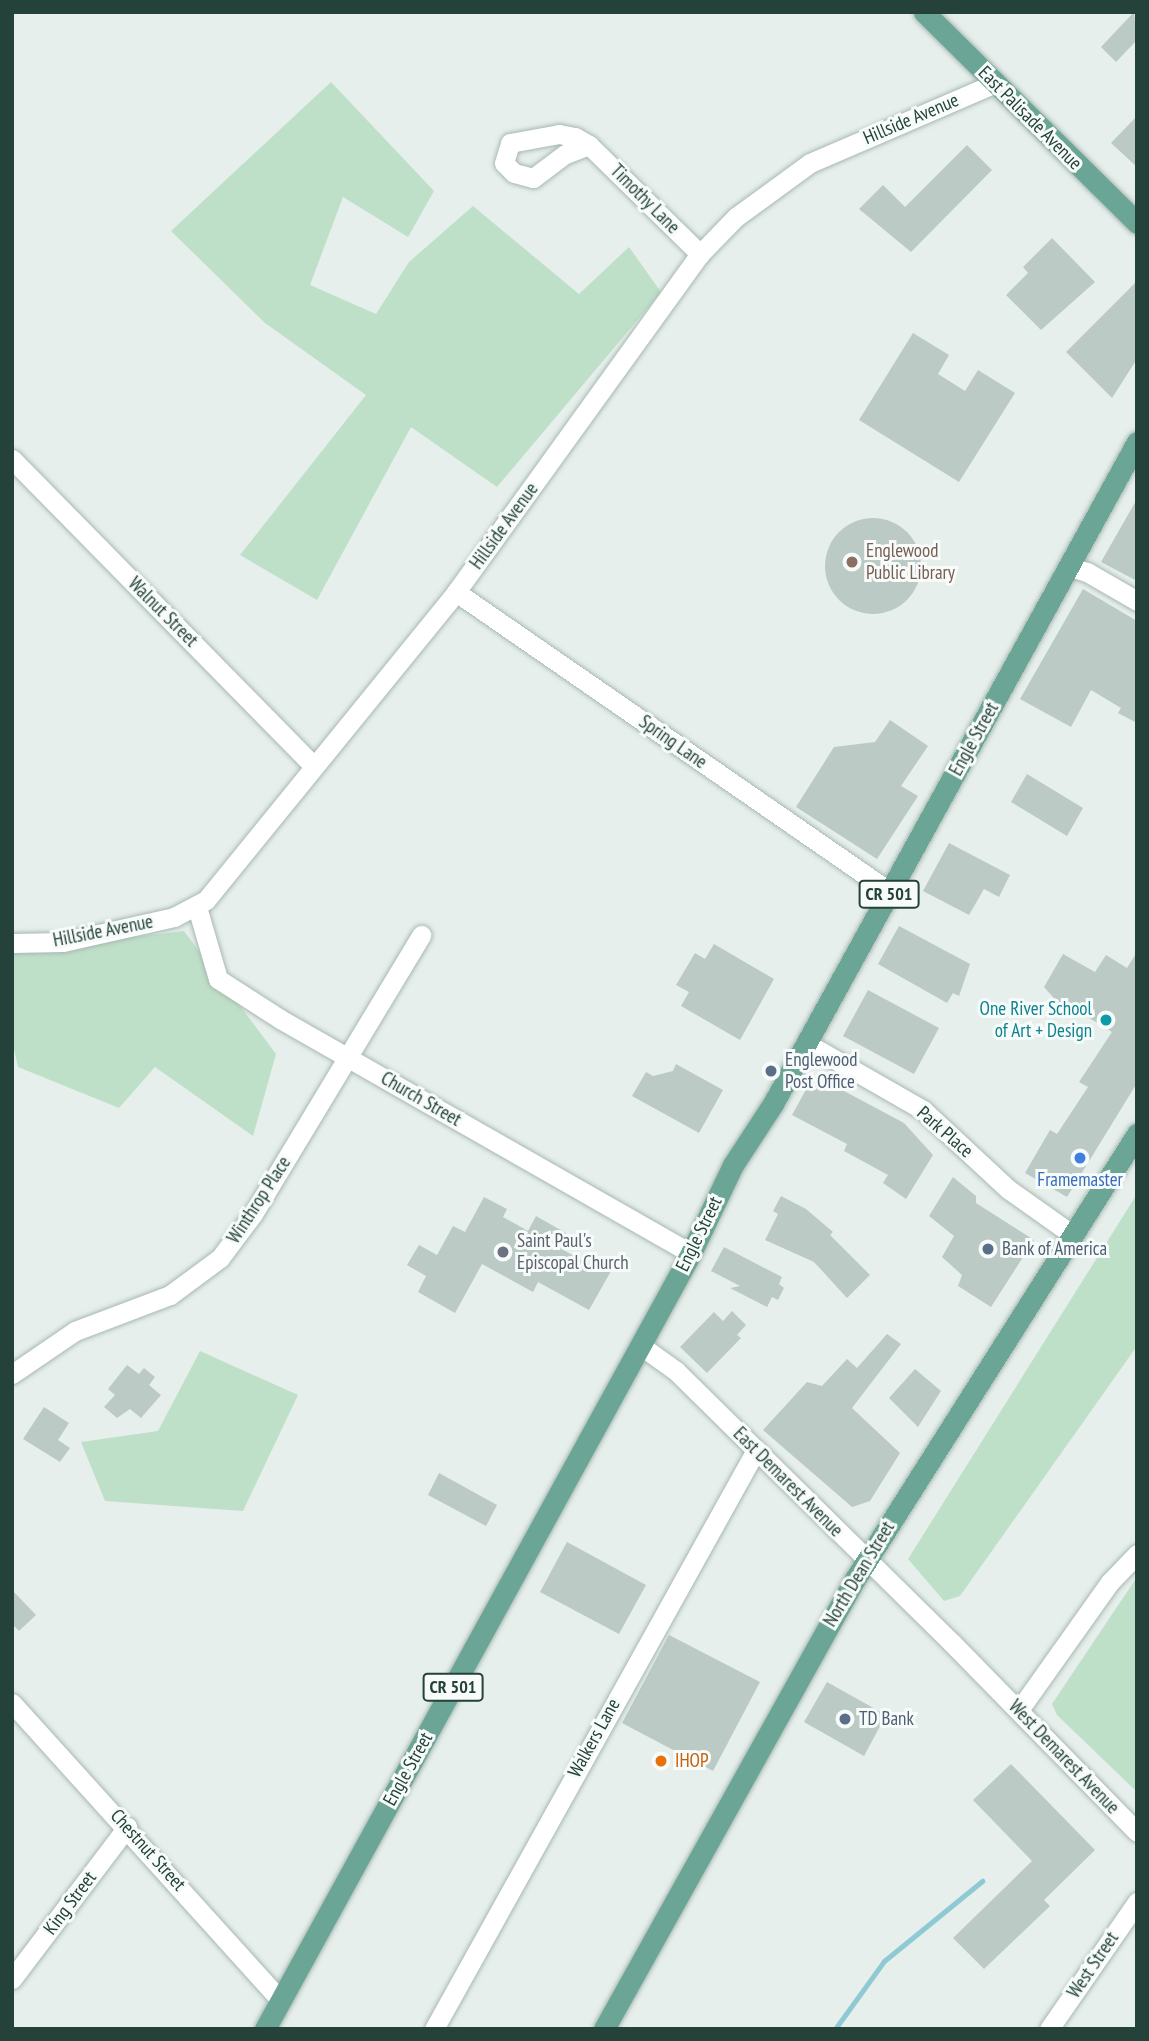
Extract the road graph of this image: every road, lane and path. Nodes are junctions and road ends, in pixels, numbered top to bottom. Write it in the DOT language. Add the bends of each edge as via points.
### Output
graph roads {
  1 [pos="924,12"];
  2 [pos="996,83"];
  3 [pos="589,145"];
  4 [pos="1137,223"];
  5 [pos="700,254"];
  6 [pos="1137,442"];
  7 [pos="12,459"];
  8 [pos="1068,566"];
  9 [pos="456,592"];
  10 [pos="1137,601"];
  11 [pos="313,765"];
  12 [pos="890,892"];
  13 [pos="197,907"];
  14 [pos="421,935"];
  15 [pos="12,943"];
  16 [pos="806,1043"];
  17 [pos="346,1056"];
  18 [pos="1137,1134"];
  19 [pos="1073,1235"];
  20 [pos="691,1253"];
  21 [pos="640,1345"];
  22 [pos="12,1374"];
  23 [pos="755,1450"];
  24 [pos="1137,1554"];
  25 [pos="866,1559"];
  26 [pos="991,1682"];
  27 [pos="12,1703"];
  28 [pos="1020,1710"];
  29 [pos="127,1827"];
  30 [pos="1137,1832"];
  31 [pos="1137,1902"];
  32 [pos="12,1979"];
  33 [pos="280,2000"];
  34 [pos="265,2029"];
  35 [pos="434,2029"];
  36 [pos="604,2029"];
  37 [pos="1049,2029"];
  1 -- 2 [label="main road, East Palisade Avenue"];
  2 -- 4 [label="main road, East Palisade Avenue"];
  2 -- 5 [label="street, Hillside Avenue" via="810,163 736,217"];
  3 -- 5 [label="street, Timothy Lane"];
  5 -- 9 [label="street, Hillside Avenue"];
  6 -- 8 [label="main road, Engle Street / CR 501"];
  7 -- 11 [label="street, Walnut Street"];
  8 -- 10 [label="street"];
  8 -- 12 [label="main road, Engle Street / CR 501"];
  9 -- 11 [label="street, Hillside Avenue"];
  9 -- 12 [label="street, Spring Lane"];
  11 -- 13 [label="street, Hillside Avenue" via="221,886"];
  12 -- 16 [label="main road, Engle Street / CR 501"];
  13 -- 15 [label="street, Hillside Avenue" via="174,917 63,942"];
  13 -- 17 [label="street, Church Street" via="218,979"];
  14 -- 17 [label="street, Winthrop Place"];
  16 -- 19 [label="street, Park Place" via="923,1110 1008,1189"];
  16 -- 20 [label="main road, Engle Street / CR 501" via="733,1165"];
  17 -- 20 [label="street, Church Street"];
  17 -- 22 [label="street, Winthrop Place" via="253,1214 220,1258 170,1295 75,1331"];
  18 -- 19 [label="main road, North Dean Street"];
  19 -- 25 [label="main road, North Dean Street"];
  20 -- 21 [label="main road, Engle Street / CR 501"];
  21 -- 23 [label="street, East Demarest Avenue" via="670,1365"];
  21 -- 33 [label="main road, Engle Street / CR 501"];
  23 -- 25 [label="street, East Demarest Avenue"];
  23 -- 35 [label="street, Walkers Lane"];
  24 -- 28 [label="street" via="1110,1582"];
  25 -- 26 [label="street, East Demarest Avenue"];
  25 -- 36 [label="main road, North Dean Street"];
  26 -- 28 [label="street, West Demarest Avenue"];
  27 -- 29 [label="street, Chestnut Street"];
  28 -- 30 [label="street, West Demarest Avenue"];
  29 -- 32 [label="street, King Street"];
  29 -- 33 [label="street, Chestnut Street"];
  31 -- 37 [label="street, West Street"];
  33 -- 34 [label="main road, Engle Street / CR 501"];
}
